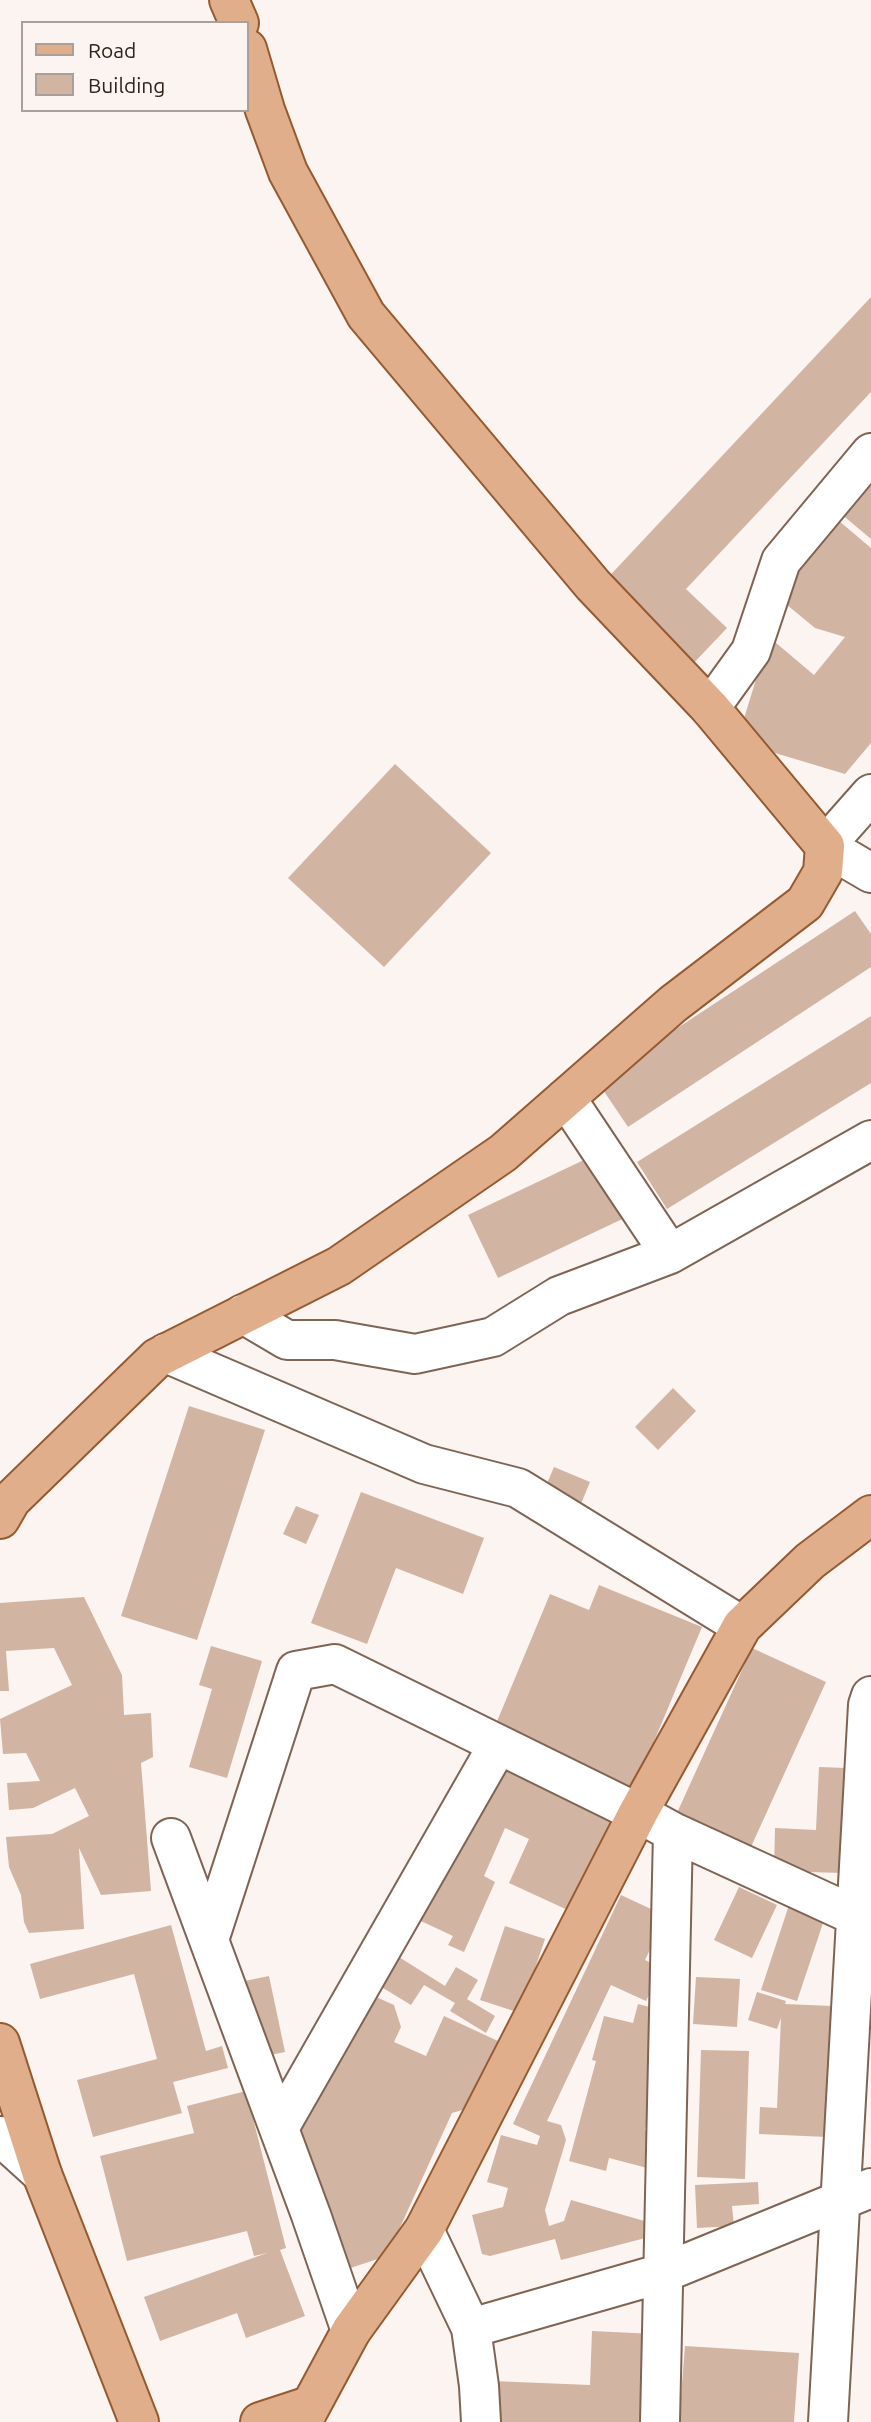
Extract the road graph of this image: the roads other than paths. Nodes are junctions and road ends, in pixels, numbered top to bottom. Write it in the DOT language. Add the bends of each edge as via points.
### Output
graph roads {
  1 [pos="229,0"];
  2 [pos="238,21"];
  3 [pos="248,52"];
  4 [pos="871,453"];
  5 [pos="710,708"];
  6 [pos="871,794"];
  7 [pos="825,846"];
  8 [pos="871,873"];
  9 [pos="566,1098"];
  10 [pos="871,1140"];
  11 [pos="670,1254"];
  12 [pos="243,1314"];
  13 [pos="166,1353"];
  14 [pos="871,1515"];
  15 [pos="0,1519"];
  16 [pos="742,1626"];
  17 [pos="871,1696"];
  18 [pos="498,1745"];
  19 [pos="638,1812"];
  20 [pos="673,1832"];
  21 [pos="171,1838"];
  22 [pos="863,1919"];
  23 [pos="209,1940"];
  24 [pos="0,2043"];
  25 [pos="279,2128"];
  26 [pos="0,2136"];
  27 [pos="42,2174"];
  28 [pos="855,2194"];
  29 [pos="424,2230"];
  30 [pos="663,2273"];
  31 [pos="471,2328"];
  32 [pos="351,2331"];
  33 [pos="306,2414"];
  34 [pos="139,2422"];
  35 [pos="260,2422"];
  36 [pos="481,2422"];
  37 [pos="660,2422"];
  38 [pos="828,2422"];
  1 -- 2 [label="main road"];
  3 -- 5 [label="main road" via="289,172 366,315 593,585"];
  4 -- 5 [label="street" via="781,561 751,651"];
  5 -- 7 [label="main road"];
  6 -- 7 [label="street"];
  7 -- 8 [label="street"];
  7 -- 9 [label="main road" via="822,872 805,903 673,1004"];
  9 -- 11 [label="street"];
  9 -- 12 [label="main road" via="503,1153 339,1266"];
  10 -- 11 [label="street"];
  11 -- 12 [label="street" via="559,1296 493,1337 415,1354 335,1340 287,1340"];
  12 -- 13 [label="main road"];
  13 -- 15 [label="main road" via="11,1500"];
  13 -- 16 [label="street" via="424,1464 518,1488"];
  14 -- 16 [label="main road" via="810,1561"];
  16 -- 19 [label="main road"];
  17 -- 22 [label="street"];
  18 -- 19 [label="street"];
  18 -- 23 [label="street" via="335,1664 296,1671"];
  18 -- 25 [label="street"];
  19 -- 20 [label="street"];
  19 -- 29 [label="main road"];
  20 -- 22 [label="street"];
  20 -- 30 [label="street"];
  21 -- 23 [label="street"];
  22 -- 28 [label="street"];
  23 -- 25 [label="street"];
  24 -- 27 [label="main road"];
  25 -- 32 [label="street"];
  26 -- 27 [label="street"];
  27 -- 34 [label="main road"];
  28 -- 30 [label="street"];
  28 -- 38 [label="street"];
  29 -- 31 [label="street"];
  29 -- 32 [label="main road"];
  30 -- 31 [label="street"];
  30 -- 37 [label="street"];
  31 -- 36 [label="street"];
  32 -- 33 [label="main road"];
  33 -- 35 [label="main road"];
}
